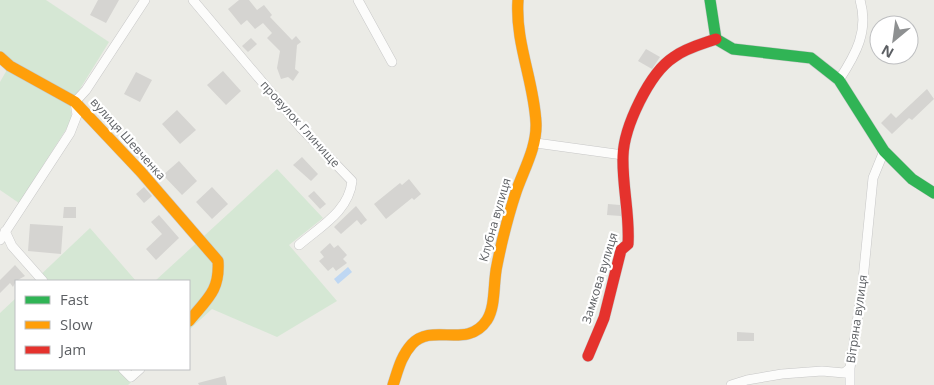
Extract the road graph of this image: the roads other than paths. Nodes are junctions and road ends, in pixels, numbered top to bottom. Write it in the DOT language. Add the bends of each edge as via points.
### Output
graph roads {
  1 [pos="145,0"];
  2 [pos="193,0"];
  3 [pos="358,0"];
  4 [pos="518,0"];
  5 [pos="710,0"];
  6 [pos="860,0"];
  7 [pos="716,39"];
  8 [pos="0,58"];
  9 [pos="392,62"];
  10 [pos="839,80"];
  11 [pos="76,102"];
  12 [pos="536,143"];
  13 [pos="884,151"];
  14 [pos="623,155"];
  15 [pos="934,193"];
  16 [pos="5,232"];
  17 [pos="0,240"];
  18 [pos="299,245"];
  19 [pos="41,280"];
  20 [pos="190,320"];
  21 [pos="588,356"];
  22 [pos="850,368"];
  23 [pos="124,370"];
  24 [pos="139,370"];
  25 [pos="747,382"];
  26 [pos="393,385"];
  27 [pos="731,385"];
  28 [pos="850,385"];
  1 -- 11 [label="street"];
  2 -- 18 [label="street, провулок Глинище" via="301,128 352,181 341,209"];
  3 -- 9 [label="street"];
  4 -- 12 [label="street, Клубна вулиця" via="516,12 525,75 533,96"];
  5 -- 7 [label="street"];
  6 -- 10 [label="street" via="864,13 861,41"];
  7 -- 10 [label="street" via="733,49 811,58"];
  7 -- 14 [label="street, Замкова вулиця" via="669,61 651,83"];
  8 -- 11 [label="street, вулиця Шевченка"];
  10 -- 13 [label="street"];
  11 -- 16 [label="street" via="77,115 70,133"];
  11 -- 20 [label="street, вулиця Шевченка" via="218,261 219,278 213,292"];
  12 -- 14 [label="street"];
  12 -- 26 [label="street, Клубна вулиця" via="520,181 506,229 493,280 489,316 484,326 466,336 433,334 408,345"];
  13 -- 15 [label="street" via="912,179"];
  13 -- 22 [label="street, Вітряна вулиця" via="873,178 862,290"];
  14 -- 21 [label="street, Замкова вулиця" via="628,244 621,250 604,318"];
  16 -- 17 [label="street"];
  16 -- 19 [label="street" via="12,246"];
  22 -- 25 [label="street, Вітряна вулиця" via="844,373 822,371"];
  22 -- 28 [label="street"];
  23 -- 24 [label="street" via="131,377"];
  25 -- 27 [label="street, Вітряна вулиця"];
}
